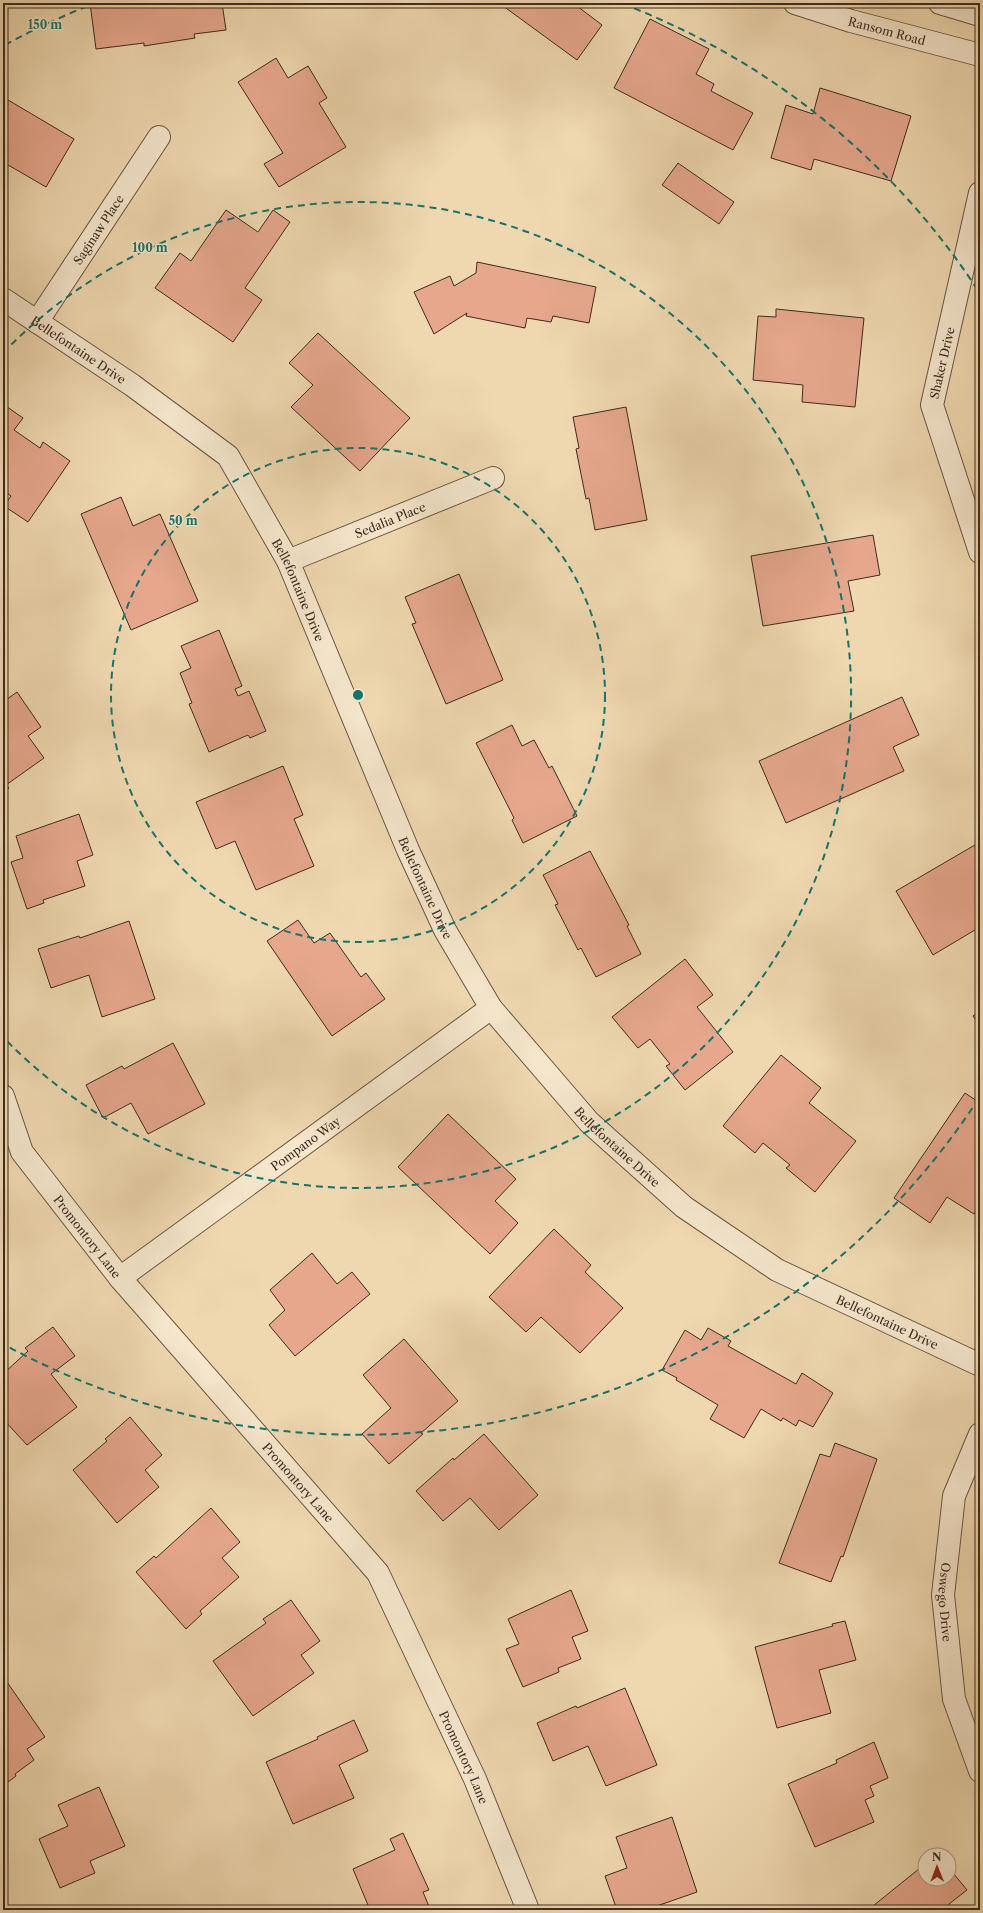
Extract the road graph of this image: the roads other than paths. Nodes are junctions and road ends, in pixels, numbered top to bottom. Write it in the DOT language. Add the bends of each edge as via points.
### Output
graph roads {
  1 [pos="795,3"];
  2 [pos="940,3"];
  3 [pos="980,15"];
  4 [pos="980,55"];
  5 [pos="159,137"];
  6 [pos="980,193"];
  7 [pos="3,299"];
  8 [pos="37,322"];
  9 [pos="493,478"];
  10 [pos="980,552"];
  11 [pos="288,561"];
  12 [pos="491,1008"];
  13 [pos="3,1096"];
  14 [pos="120,1278"];
  15 [pos="980,1365"];
  16 [pos="980,1434"];
  17 [pos="980,1772"];
  18 [pos="528,1910"];
  1 -- 4 [label="street, Ransom Road" via="851,21"];
  2 -- 3 [label="street"];
  5 -- 8 [label="street, Saginaw Place"];
  6 -- 10 [label="street, Shaker Drive" via="932,404"];
  7 -- 8 [label="street, Bellefontaine Drive"];
  8 -- 11 [label="street, Bellefontaine Drive" via="132,384 228,456"];
  9 -- 11 [label="street, Sedalia Place"];
  11 -- 12 [label="street, Bellefontaine Drive" via="408,850 445,930"];
  12 -- 14 [label="street, Pompano Way"];
  12 -- 15 [label="street, Bellefontaine Drive" via="589,1122 684,1207 777,1270"];
  13 -- 14 [label="street, Promontory Lane" via="22,1152"];
  14 -- 18 [label="street, Promontory Lane" via="378,1573 475,1779"];
  16 -- 17 [label="street, Oswego Drive" via="954,1496 943,1595 954,1699"];
}
